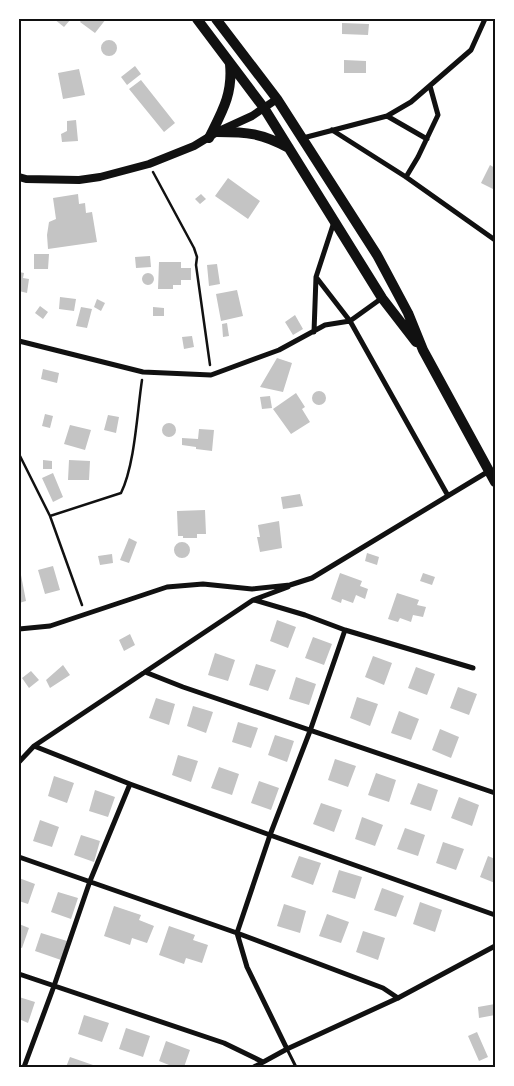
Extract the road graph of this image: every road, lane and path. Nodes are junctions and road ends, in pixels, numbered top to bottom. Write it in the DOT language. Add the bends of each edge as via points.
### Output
graph roads {
  1 [pos="197,19"];
  2 [pos="216,19"];
  3 [pos="485,19"];
  4 [pos="230,62"];
  5 [pos="430,86"];
  6 [pos="277,99"];
  7 [pos="264,108"];
  8 [pos="388,116"];
  9 [pos="332,130"];
  10 [pos="213,135"];
  11 [pos="302,138"];
  12 [pos="427,139"];
  13 [pos="290,149"];
  14 [pos="149,164"];
  15 [pos="19,177"];
  16 [pos="406,177"];
  17 [pos="335,221"];
  18 [pos="495,240"];
  19 [pos="316,277"];
  20 [pos="382,298"];
  21 [pos="350,321"];
  22 [pos="314,332"];
  23 [pos="19,341"];
  24 [pos="423,350"];
  25 [pos="143,372"];
  26 [pos="212,374"];
  27 [pos="19,454"];
  28 [pos="489,471"];
  29 [pos="495,482"];
  30 [pos="448,494"];
  31 [pos="50,516"];
  32 [pos="312,578"];
  33 [pos="253,600"];
  34 [pos="85,614"];
  35 [pos="19,629"];
  36 [pos="345,630"];
  37 [pos="473,668"];
  38 [pos="145,672"];
  39 [pos="310,731"];
  40 [pos="34,746"];
  41 [pos="19,762"];
  42 [pos="130,784"];
  43 [pos="495,793"];
  44 [pos="270,835"];
  45 [pos="19,857"];
  46 [pos="90,881"];
  47 [pos="495,914"];
  48 [pos="237,933"];
  49 [pos="495,946"];
  50 [pos="19,974"];
  51 [pos="54,986"];
  52 [pos="398,998"];
  53 [pos="287,1049"];
  54 [pos="263,1062"];
  55 [pos="24,1067"];
  56 [pos="254,1067"];
  57 [pos="296,1067"];
  1 -- 4 [label="main road"];
  2 -- 6 [label="main road"];
  3 -- 5 [label="street" via="471,50"];
  4 -- 7 [label="main road"];
  4 -- 10 [label="main road" via="232,80"];
  5 -- 8 [label="street"];
  5 -- 12 [label="street" via="438,115"];
  6 -- 7 [label="street"];
  6 -- 11 [label="main road"];
  7 -- 10 [label="street"];
  7 -- 13 [label="main road"];
  8 -- 9 [label="street"];
  8 -- 12 [label="street"];
  9 -- 11 [label="street"];
  9 -- 16 [label="street"];
  10 -- 13 [label="main road" via="250,133 270,138"];
  10 -- 14 [label="street"];
  11 -- 24 [label="main road" via="377,255 408,312"];
  12 -- 16 [label="street"];
  13 -- 17 [label="main road"];
  14 -- 15 [label="street" via="79,180"];
  14 -- 26 [label="path" via="197,257"];
  16 -- 18 [label="street"];
  17 -- 19 [label="street"];
  17 -- 20 [label="main road"];
  19 -- 21 [label="street"];
  19 -- 22 [label="street"];
  20 -- 21 [label="street"];
  20 -- 24 [label="main road"];
  21 -- 22 [label="street" via="325,325"];
  21 -- 30 [label="street"];
  22 -- 26 [label="street" via="279,350"];
  23 -- 25 [label="street"];
  24 -- 28 [label="main road"];
  25 -- 26 [label="street"];
  25 -- 31 [label="path" via="127,480 121,494"];
  27 -- 31 [label="path"];
  28 -- 29 [label="main road"];
  28 -- 30 [label="street"];
  30 -- 32 [label="street"];
  31 -- 34 [label="path"];
  32 -- 33 [label="street"];
  32 -- 34 [label="street" via="290,585 252,589 203,584 167,587"];
  33 -- 36 [label="street"];
  33 -- 38 [label="street"];
  34 -- 35 [label="street" via="50,626"];
  36 -- 37 [label="street"];
  36 -- 39 [label="street"];
  38 -- 39 [label="street"];
  38 -- 40 [label="street"];
  39 -- 43 [label="street"];
  39 -- 44 [label="street"];
  40 -- 41 [label="street"];
  40 -- 42 [label="street"];
  42 -- 44 [label="street"];
  42 -- 46 [label="street"];
  44 -- 47 [label="street"];
  44 -- 48 [label="street"];
  45 -- 46 [label="street"];
  46 -- 48 [label="street"];
  46 -- 51 [label="street"];
  48 -- 52 [label="street" via="383,988"];
  48 -- 53 [label="street" via="247,967"];
  49 -- 52 [label="street"];
  50 -- 51 [label="street"];
  51 -- 54 [label="street" via="224,1043"];
  51 -- 55 [label="street"];
  52 -- 53 [label="street"];
  53 -- 54 [label="street"];
  53 -- 57 [label="lane"];
  54 -- 56 [label="street"];
}
